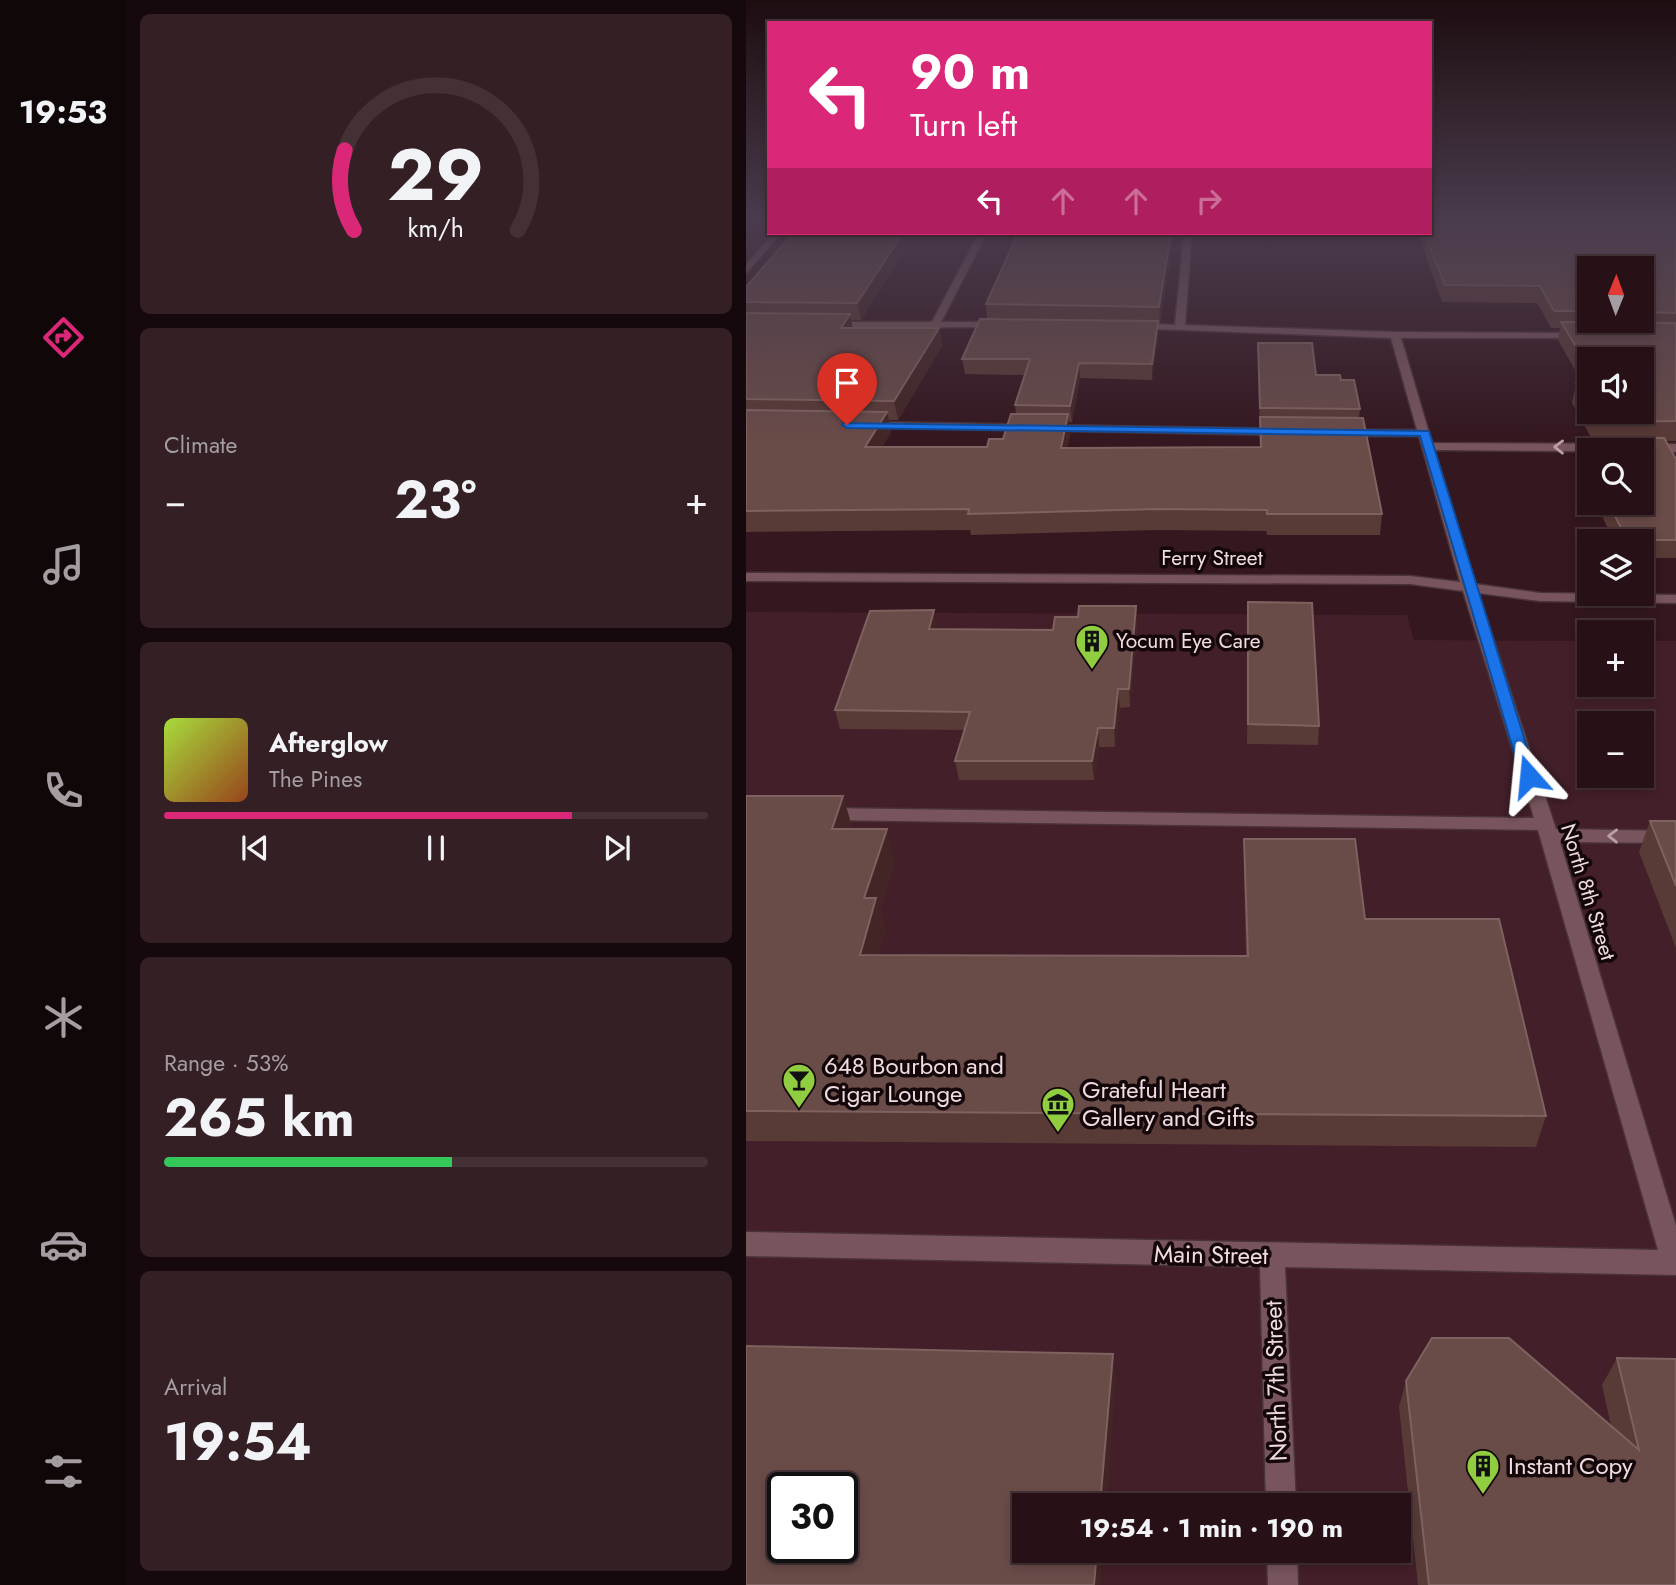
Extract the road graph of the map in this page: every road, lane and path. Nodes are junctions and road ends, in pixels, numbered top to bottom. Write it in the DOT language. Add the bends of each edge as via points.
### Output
graph roads {
  1 [pos="951,294"];
  2 [pos="1183,294"];
  3 [pos="813,325"];
  4 [pos="935,325"];
  5 [pos="1017,325"];
  6 [pos="1125,326"];
  7 [pos="1180,327"];
  8 [pos="1395,335"];
  9 [pos="1594,335"];
  10 [pos="849,425"];
  11 [pos="1297,432"];
  12 [pos="1324,432"];
  13 [pos="1427,440"];
  14 [pos="1676,448"];
  15 [pos="746,577"];
  16 [pos="1469,588"];
  17 [pos="1676,599"];
  18 [pos="802,814"];
  19 [pos="1546,829"];
  20 [pos="1676,837"];
  21 [pos="746,1244"];
  22 [pos="1272,1257"];
  23 [pos="1675,1263"];
  24 [pos="1281,1493"];
  25 [pos="1282,1563"];
  26 [pos="1283,1585"];
  1 -- 4 [label="street"];
  2 -- 7 [label="street"];
  3 -- 4 [label="street"];
  4 -- 5 [label="street"];
  6 -- 7 [label="street"];
  7 -- 8 [label="street"];
  8 -- 9 [label="street"];
  8 -- 13 [label="street, North 8th Street"];
  10 -- 11 [label="street"];
  12 -- 13 [label="street"];
  14 -- 13 [label="street, one-way"];
  13 -- 16 [label="street, North 8th Street"];
  15 -- 16 [label="street, Ferry Street" via="1410,580"];
  16 -- 17 [label="street, Ferry Street" via="1540,597"];
  16 -- 19 [label="street, North 8th Street"];
  18 -- 19 [label="street"];
  20 -- 19 [label="street, one-way"];
  19 -- 23 [label="street, North 8th Street"];
  21 -- 22 [label="street, Main Street"];
  22 -- 23 [label="street, Main Street"];
  22 -- 24 [label="street, North 7th Street"];
  25 -- 26 [label="street"];
}
